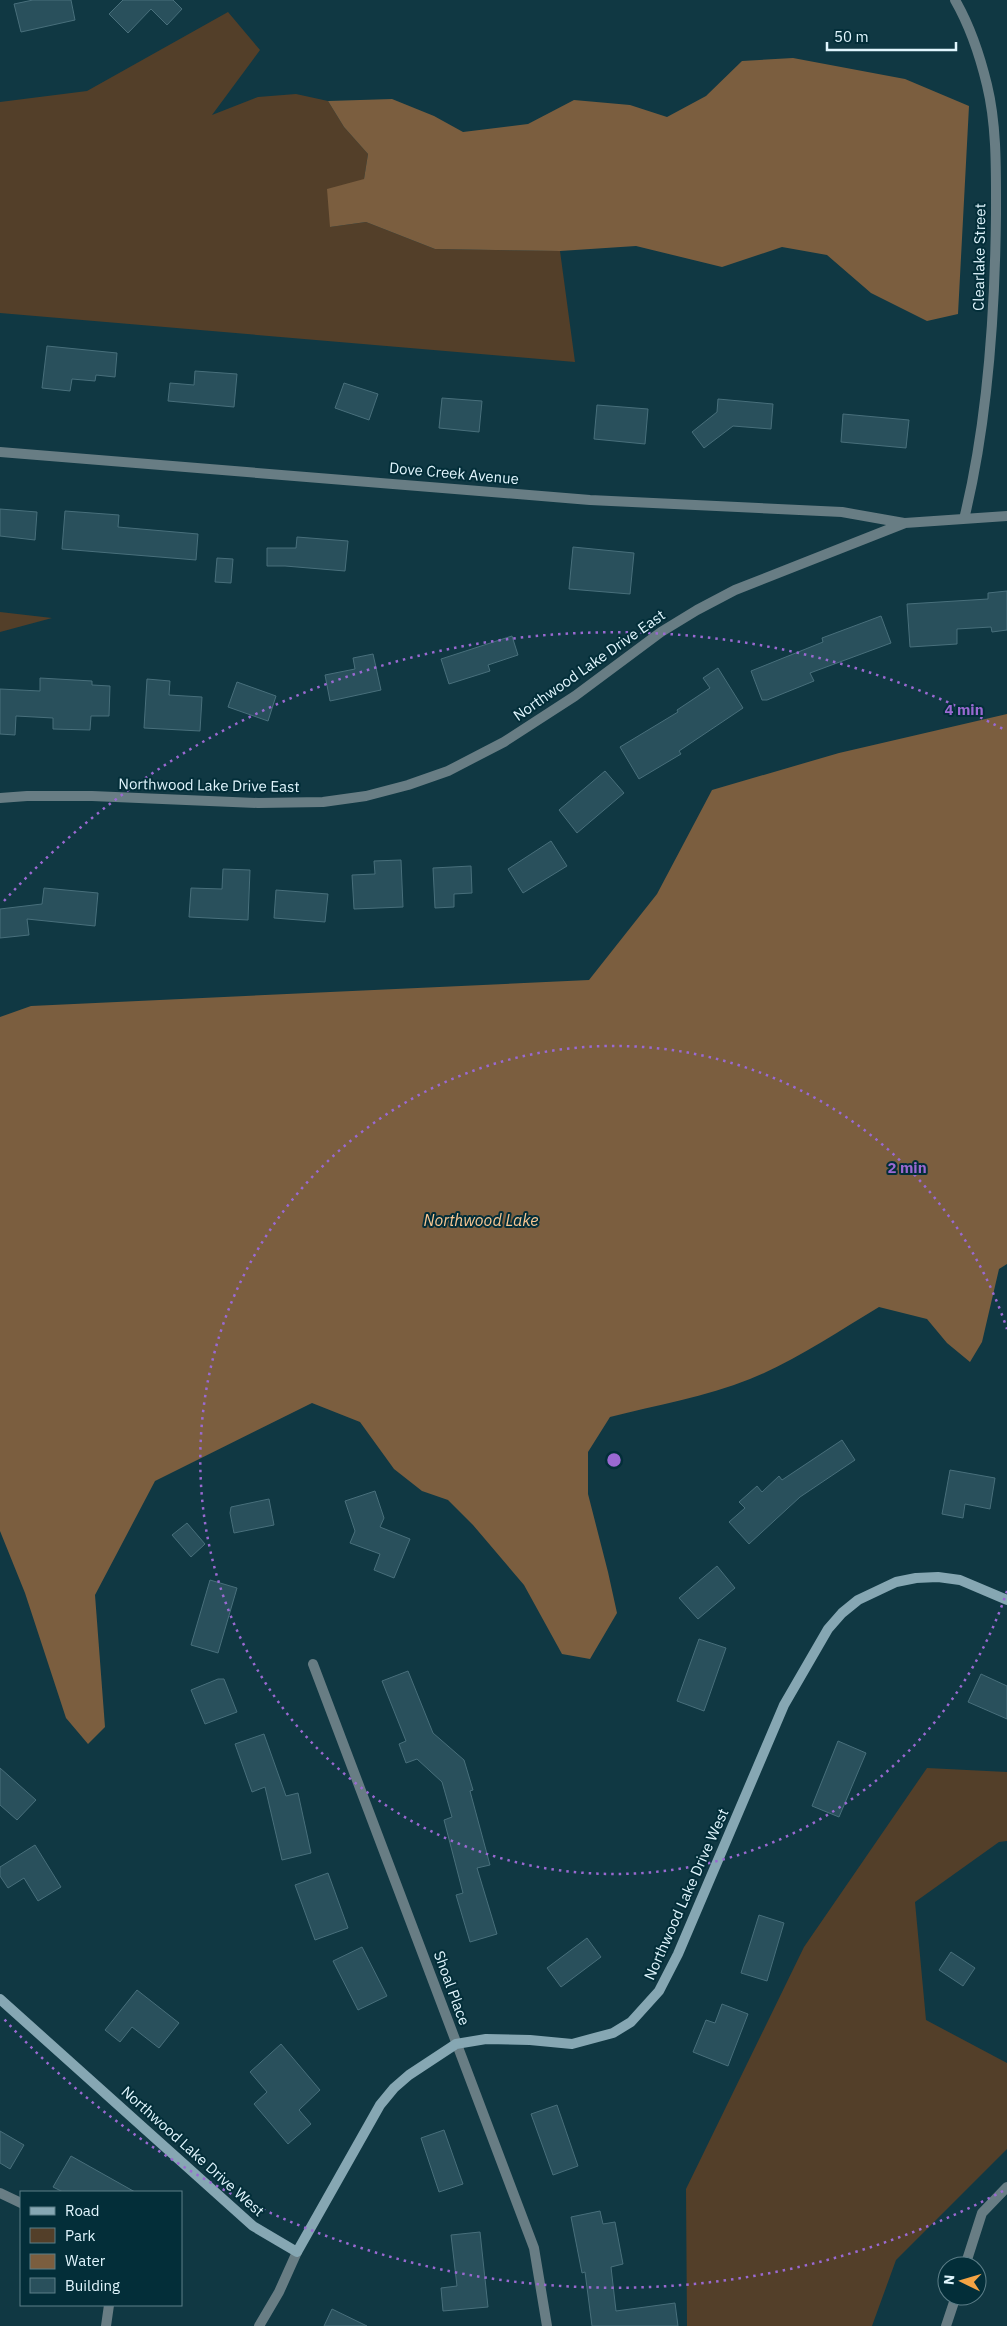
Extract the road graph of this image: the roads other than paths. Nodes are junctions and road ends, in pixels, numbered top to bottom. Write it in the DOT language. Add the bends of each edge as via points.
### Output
graph roads {
  1 [pos="955,0"];
  2 [pos="0,452"];
  3 [pos="1007,516"];
  4 [pos="964,519"];
  5 [pos="905,523"];
  6 [pos="0,798"];
  7 [pos="1007,1600"];
  8 [pos="313,1664"];
  9 [pos="0,1999"];
  10 [pos="456,2044"];
  11 [pos="1007,2187"];
  12 [pos="0,2193"];
  13 [pos="20,2203"];
  14 [pos="297,2252"];
  15 [pos="968,2256"];
  16 [pos="109,2306"];
  17 [pos="953,2306"];
  18 [pos="106,2326"];
  19 [pos="259,2326"];
  20 [pos="547,2326"];
  21 [pos="946,2326"];
  1 -- 4 [label="street, Clearlake Street" via="976,46 988,86 996,191 993,318 972,488"];
  2 -- 5 [label="street, Dove Creek Avenue" via="590,500 842,512"];
  3 -- 4 [label="street, Northwood Lake Drive East"];
  4 -- 5 [label="street, Northwood Lake Drive East"];
  5 -- 6 [label="street, Northwood Lake Drive East" via="734,590 696,610 504,742 448,771 408,785 366,796 323,802 92,796"];
  7 -- 10 [label="street, Northwood Lake Drive West" via="960,1580 938,1577 896,1582 858,1600 828,1629 787,1698 687,1935 659,1991 631,2022 613,2033 572,2044 486,2039"];
  8 -- 10 [label="street, Shoal Place"];
  9 -- 14 [label="street, Northwood Lake Drive West" via="253,2226"];
  10 -- 14 [label="street, Northwood Lake Drive West" via="408,2075 380,2105"];
  10 -- 20 [label="street, Shoal Place" via="534,2248"];
  11 -- 15 [label="street" via="982,2213"];
  12 -- 13 [label="street"];
  14 -- 19 [label="street"];
  16 -- 18 [label="street"];
  17 -- 21 [label="street"];
}
